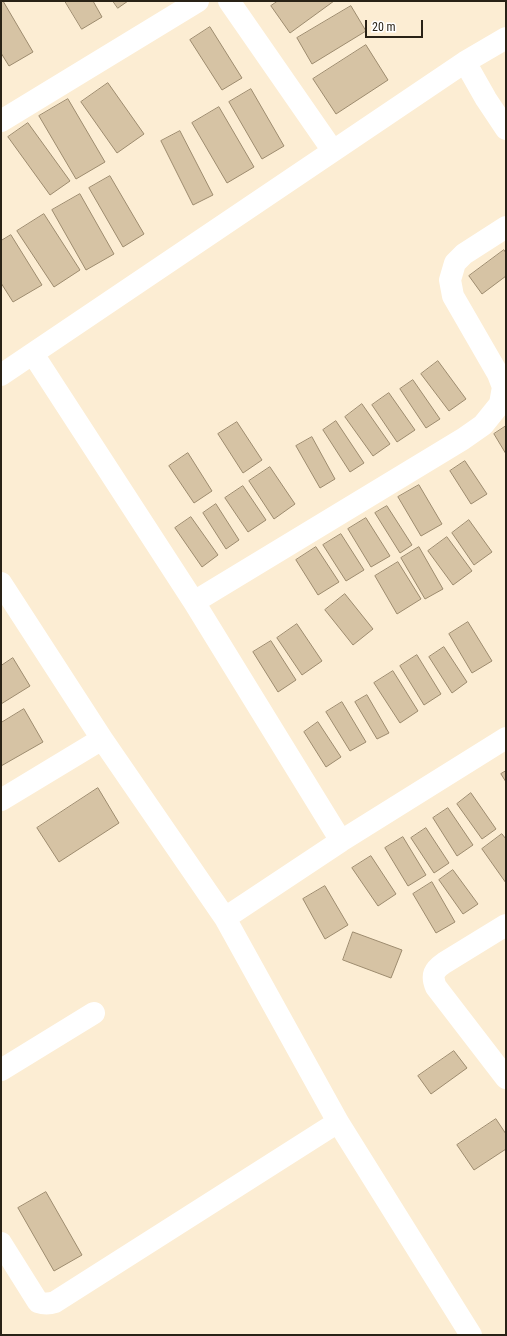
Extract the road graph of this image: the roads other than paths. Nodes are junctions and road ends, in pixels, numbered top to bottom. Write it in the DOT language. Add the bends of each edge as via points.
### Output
graph roads {
  1 [pos="198,1"];
  2 [pos="229,1"];
  3 [pos="506,38"];
  4 [pos="465,62"];
  5 [pos="1,121"];
  6 [pos="506,130"];
  7 [pos="333,151"];
  8 [pos="506,227"];
  9 [pos="33,354"];
  10 [pos="1,375"];
  11 [pos="1,583"];
  12 [pos="194,602"];
  13 [pos="506,738"];
  14 [pos="102,739"];
  15 [pos="1,800"];
  16 [pos="341,841"];
  17 [pos="225,918"];
  18 [pos="506,925"];
  19 [pos="94,1013"];
  20 [pos="1,1070"];
  21 [pos="506,1078"];
  22 [pos="338,1122"];
  23 [pos="1,1243"];
  24 [pos="471,1335"];
  1 -- 5 [label="street"];
  2 -- 7 [label="street"];
  3 -- 4 [label="street"];
  4 -- 6 [label="street"];
  4 -- 7 [label="street"];
  7 -- 9 [label="street"];
  8 -- 12 [label="street" via="454,263 450,280 453,296 498,374 503,388 500,404 483,425"];
  9 -- 10 [label="street"];
  9 -- 12 [label="street"];
  11 -- 14 [label="street"];
  12 -- 16 [label="street"];
  13 -- 16 [label="street"];
  14 -- 15 [label="street"];
  14 -- 17 [label="street"];
  16 -- 17 [label="street"];
  17 -- 22 [label="street"];
  18 -- 21 [label="street" via="436,968 433,981"];
  19 -- 20 [label="street"];
  22 -- 23 [label="street" via="50,1304 38,1302"];
  22 -- 24 [label="street"];
}
